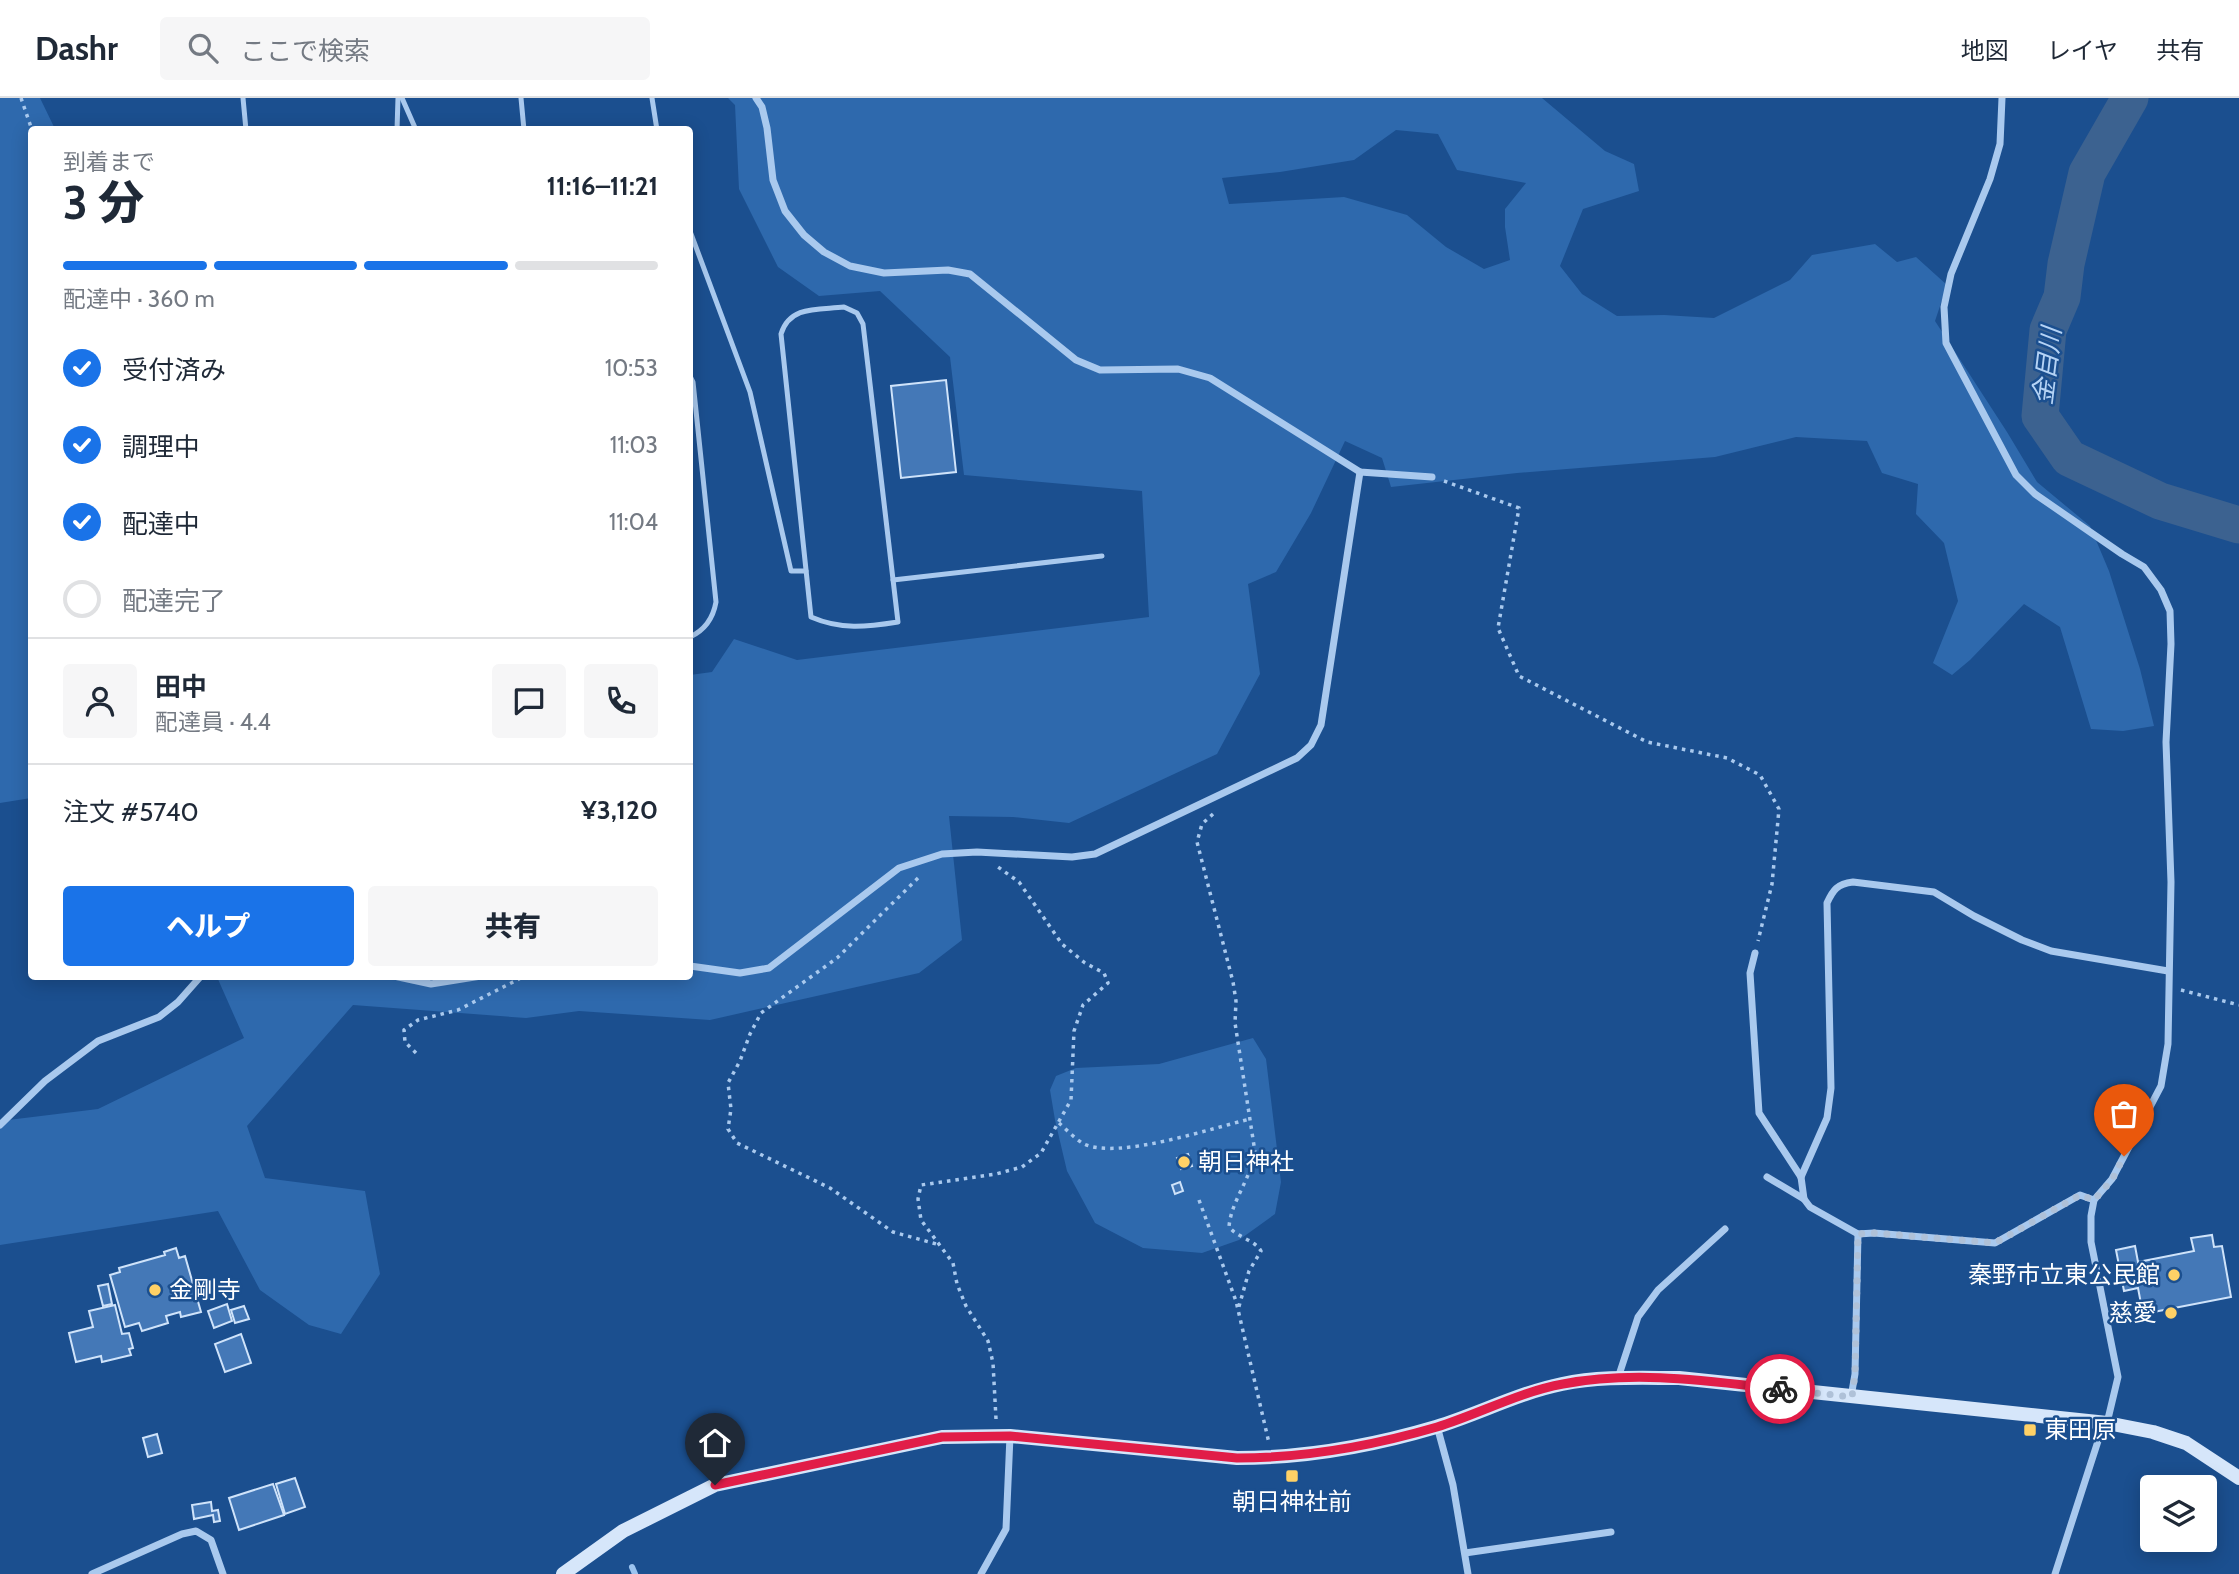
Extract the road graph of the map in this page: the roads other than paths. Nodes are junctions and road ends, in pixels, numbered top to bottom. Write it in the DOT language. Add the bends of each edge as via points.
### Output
graph roads {
  1 [pos="243,98"];
  2 [pos="400,98"];
  3 [pos="521,98"];
  4 [pos="652,98"];
  5 [pos="756,98"];
  6 [pos="2002,98"];
  7 [pos="246,126"];
  8 [pos="397,126"];
  9 [pos="414,126"];
  10 [pos="524,126"];
  11 [pos="656,126"];
  12 [pos="693,239"];
  13 [pos="693,382"];
  14 [pos="1360,472"];
  15 [pos="1433,477"];
  16 [pos="1102,556"];
  17 [pos="806,571"];
  18 [pos="893,580"];
  19 [pos="693,636"];
  20 [pos="1755,953"];
  21 [pos="693,966"];
  22 [pos="2168,971"];
  23 [pos="197,980"];
  24 [pos="412,980"];
  25 [pos="456,980"];
  26 [pos="0,1125"];
  27 [pos="1767,1177"];
  28 [pos="1801,1177"];
  29 [pos="1804,1199"];
  30 [pos="2094,1200"];
  31 [pos="1725,1229"];
  32 [pos="1858,1234"];
  33 [pos="1618,1378"];
  34 [pos="1852,1397"];
  35 [pos="2107,1423"];
  36 [pos="1437,1426"];
  37 [pos="1003,1436"];
  38 [pos="2239,1478"];
  39 [pos="1612,1532"];
  40 [pos="1465,1553"];
  41 [pos="92,1574"];
  42 [pos="223,1574"];
  43 [pos="563,1574"];
  44 [pos="981,1574"];
  45 [pos="1468,1574"];
  46 [pos="2055,1574"];
  1 -- 7 [label="lane"];
  2 -- 8 [label="lane"];
  2 -- 9 [label="lane"];
  3 -- 10 [label="lane"];
  4 -- 11 [label="lane"];
  5 -- 14 [label="street" via="767,128 773,180 785,211 824,252 850,266 884,273 948,270 970,274 1076,360 1100,370 1178,369 1210,378"];
  6 -- 22 [label="street" via="2000,144 1990,179 1951,274 1944,307 1946,343 2016,475 2035,494 2144,567 2170,611"];
  12 -- 17 [label="lane" via="750,392 791,571"];
  13 -- 19 [label="lane" via="716,602 713,617"];
  14 -- 15 [label="street"];
  14 -- 21 [label="street" via="1321,725 1311,745 1297,758 1095,854 942,854 899,868 769,968 740,973"];
  16 -- 18 [label="lane"];
  17 -- 18 [label="lane" via="811,617 863,628 898,622"];
  17 -- 18 [label="lane" via="781,334 790,317 798,313 844,307 857,313 863,324"];
  20 -- 28 [label="street" via="1750,972 1759,1113"];
  22 -- 28 [label="street" via="2051,951 1934,892 1843,883 1833,889 1827,903 1831,1088 1827,1118"];
  22 -- 30 [label="street" via="2168,1044 2161,1086 2112,1180"];
  23 -- 26 [label="street" via="159,1017 99,1041 45,1082"];
  24 -- 25 [label="street" via="431,984"];
  27 -- 29 [label="street"];
  28 -- 29 [label="street"];
  29 -- 32 [label="street"];
  30 -- 32 [label="street" via="2080,1195 1995,1243"];
  30 -- 35 [label="street" via="2091,1242 2118,1377"];
  31 -- 33 [label="street" via="1658,1290 1638,1317"];
  32 -- 34 [label="street"];
  33 -- 34 [label="street" via="1679,1378"];
  33 -- 36 [label="street" via="1528,1393"];
  34 -- 35 [label="street"];
  35 -- 38 [label="street" via="2186,1443"];
  35 -- 46 [label="street"];
  36 -- 37 [label="street" via="1371,1444 1273,1458"];
  36 -- 40 [label="street"];
  37 -- 43 [label="street" via="942,1437 715,1485 623,1531"];
  37 -- 44 [label="street" via="1006,1529"];
  39 -- 40 [label="street"];
  40 -- 45 [label="street"];
  41 -- 42 [label="street" via="196,1531 211,1541"];
}
